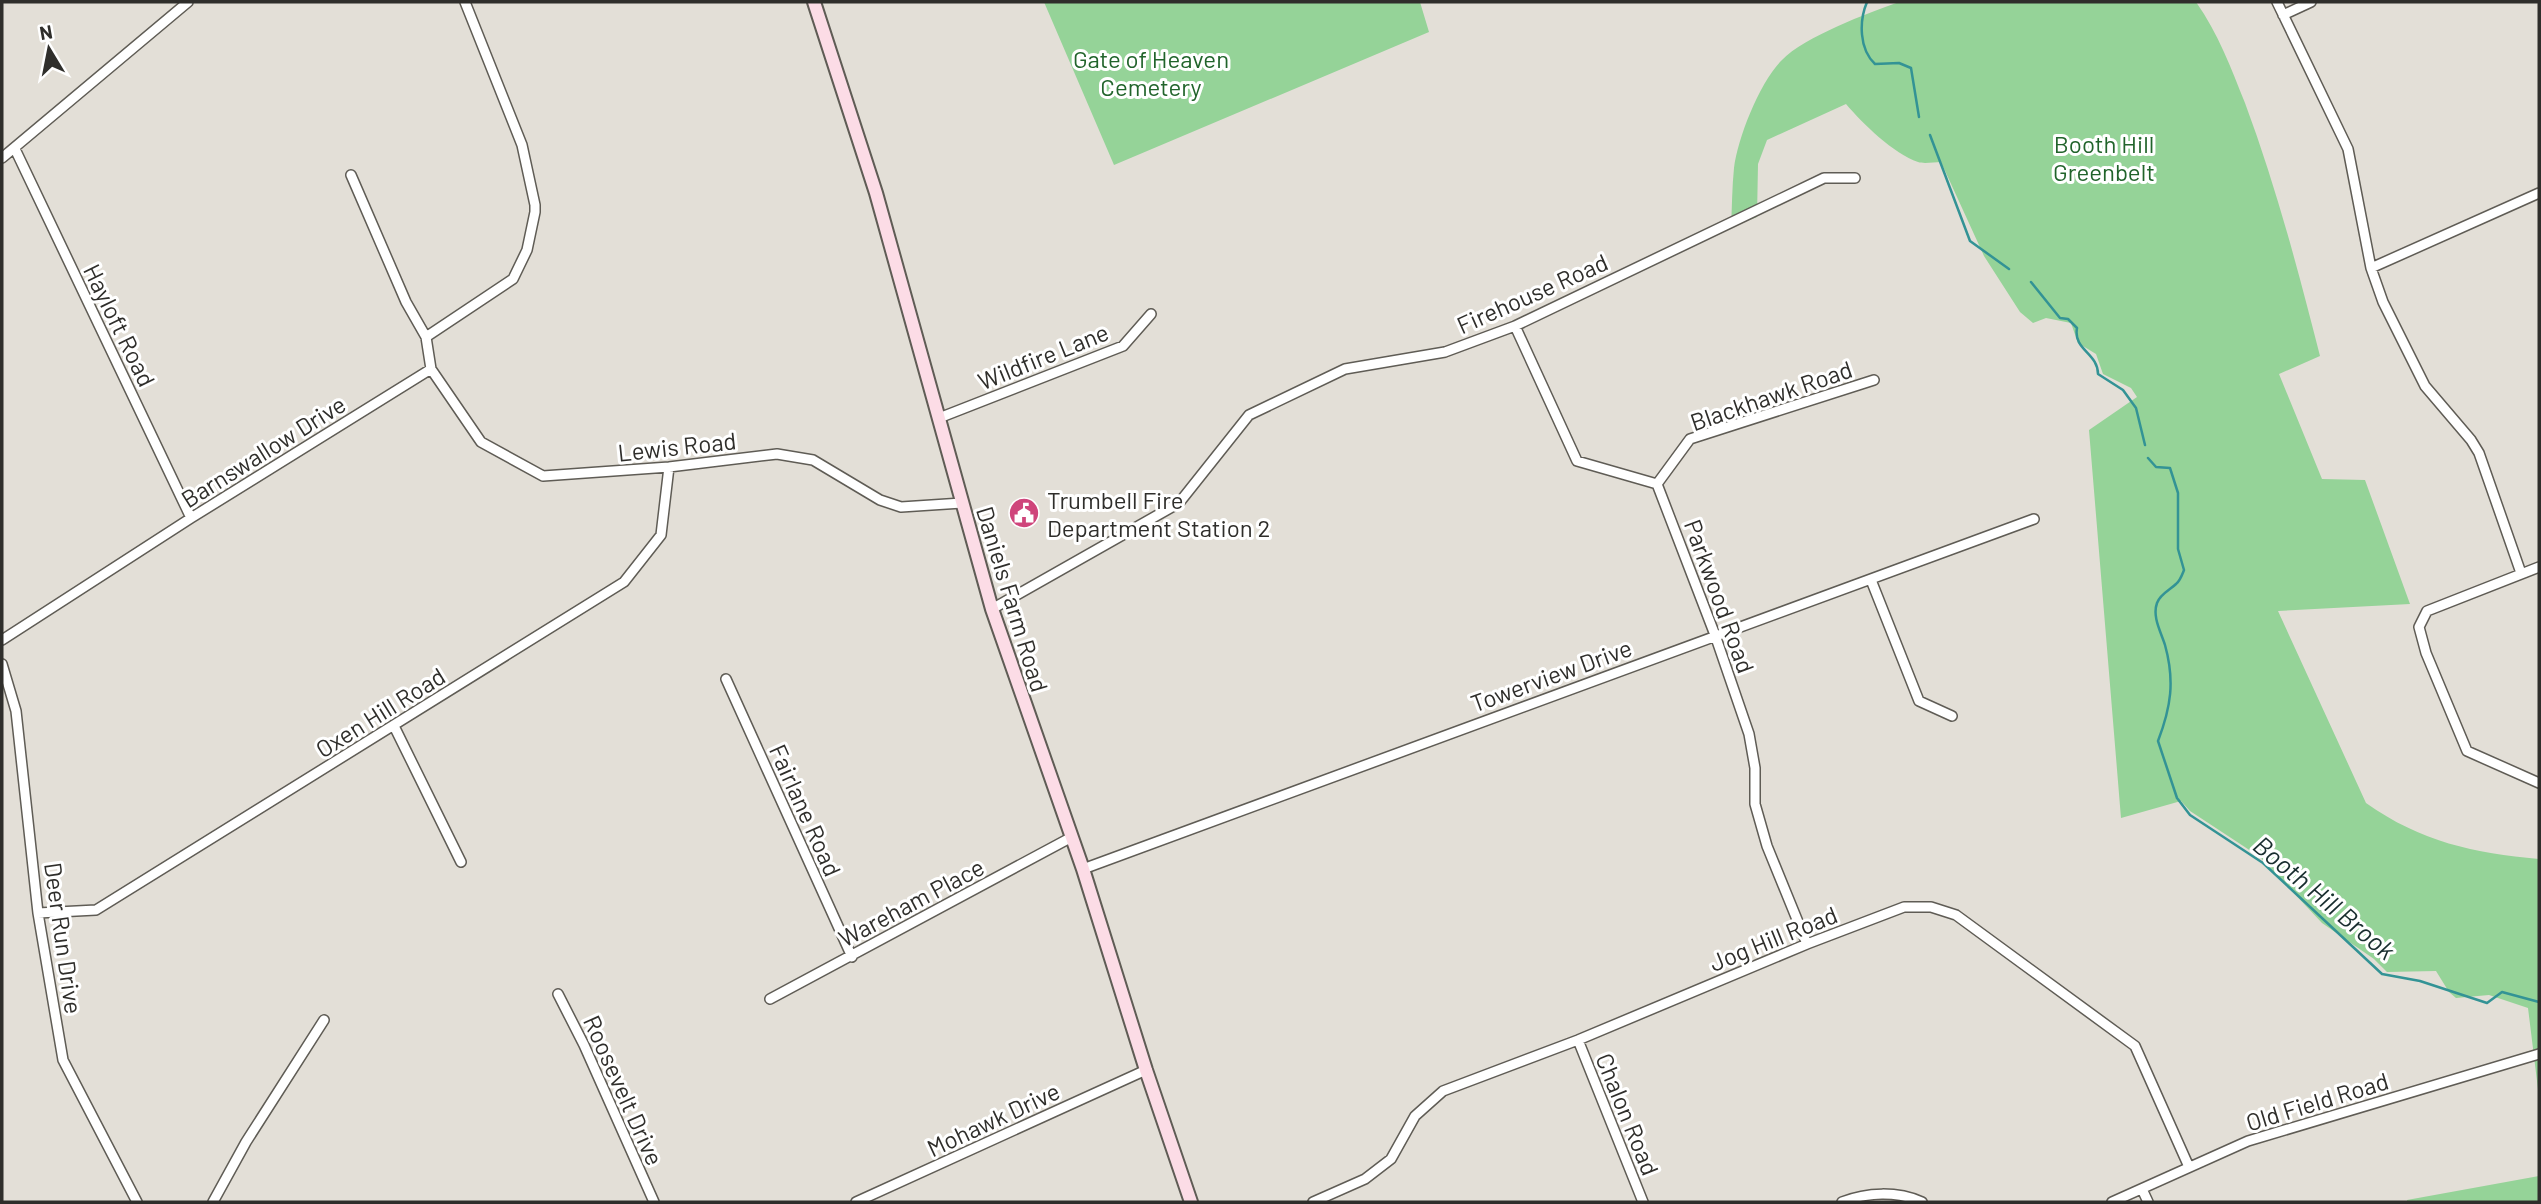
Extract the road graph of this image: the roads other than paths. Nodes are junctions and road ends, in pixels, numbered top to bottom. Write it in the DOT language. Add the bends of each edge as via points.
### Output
graph roads {
  1 [pos="188,2"];
  2 [pos="465,2"];
  3 [pos="814,2"];
  4 [pos="2277,2"];
  5 [pos="2311,2"];
  6 [pos="2283,15"];
  7 [pos="15,149"];
  8 [pos="2,158"];
  9 [pos="351,175"];
  10 [pos="1855,177"];
  11 [pos="2539,193"];
  12 [pos="2371,268"];
  13 [pos="1151,314"];
  14 [pos="1515,326"];
  15 [pos="426,337"];
  16 [pos="431,369"];
  17 [pos="1874,380"];
  18 [pos="939,418"];
  19 [pos="669,467"];
  20 [pos="1657,484"];
  21 [pos="962,503"];
  22 [pos="191,518"];
  23 [pos="2034,519"];
  24 [pos="2539,567"];
  25 [pos="2521,573"];
  26 [pos="1871,580"];
  27 [pos="992,609"];
  28 [pos="1715,635"];
  29 [pos="2,640"];
  30 [pos="2,664"];
  31 [pos="726,679"];
  32 [pos="1952,716"];
  33 [pos="394,726"];
  34 [pos="2539,783"];
  35 [pos="1070,838"];
  36 [pos="461,862"];
  37 [pos="1083,869"];
  38 [pos="38,913"];
  39 [pos="1807,944"];
  40 [pos="852,957"];
  41 [pos="558,994"];
  42 [pos="770,999"];
  43 [pos="324,1020"];
  44 [pos="1577,1040"];
  45 [pos="2539,1054"];
  46 [pos="1146,1070"];
  47 [pos="2189,1167"];
  48 [pos="2142,1189"];
  49 [pos="137,1202"];
  50 [pos="213,1202"];
  51 [pos="654,1202"];
  52 [pos="856,1202"];
  53 [pos="1191,1202"];
  54 [pos="1312,1202"];
  55 [pos="1643,1202"];
  56 [pos="1842,1202"];
  57 [pos="1923,1202"];
  58 [pos="2112,1202"];
  59 [pos="2148,1202"];
  1 -- 7 [label="street"];
  2 -- 15 [label="street" via="522,145 535,212 527,250 513,279"];
  3 -- 18 [label="main road, Daniels Farm Road" via="876,192"];
  4 -- 6 [label="street"];
  5 -- 6 [label="street"];
  6 -- 12 [label="street" via="2348,149"];
  7 -- 8 [label="street"];
  7 -- 22 [label="street, Hayloft Road"];
  9 -- 15 [label="street"];
  10 -- 14 [label="street, Firehouse Road" via="1824,178"];
  11 -- 12 [label="street"];
  12 -- 25 [label="street" via="2382,302 2417,373 2479,453"];
  13 -- 18 [label="street, Wildfire Lane" via="1123,346"];
  14 -- 20 [label="street" via="1577,461"];
  14 -- 27 [label="street, Firehouse Road" via="1445,352 1345,369 1249,415 1179,503"];
  15 -- 16 [label="street"];
  16 -- 19 [label="street, Lewis Road" via="481,442 544,477"];
  16 -- 22 [label="street, Barnswallow Drive"];
  17 -- 20 [label="street, Blackhawk Road" via="1690,439"];
  18 -- 21 [label="main road, Daniels Farm Road"];
  19 -- 21 [label="street, Lewis Road" via="795,455 901,507"];
  19 -- 33 [label="street, Oxen Hill Road" via="660,535 624,582"];
  20 -- 28 [label="street, Parkwood Road"];
  21 -- 27 [label="main road, Daniels Farm Road"];
  22 -- 29 [label="street, Barnswallow Drive"];
  23 -- 26 [label="street, Towerview Drive"];
  24 -- 25 [label="street"];
  25 -- 34 [label="street" via="2427,611 2419,627 2467,751"];
  26 -- 28 [label="street, Towerview Drive"];
  26 -- 32 [label="street" via="1919,701"];
  27 -- 35 [label="main road, Daniels Farm Road"];
  28 -- 37 [label="street, Towerview Drive"];
  28 -- 39 [label="street, Parkwood Road" via="1749,734 1755,804 1766,846"];
  30 -- 38 [label="street, Deer Run Drive" via="16,712"];
  31 -- 40 [label="street, Fairlane Road"];
  33 -- 36 [label="street"];
  33 -- 38 [label="street, Oxen Hill Road" via="96,910"];
  35 -- 37 [label="main road, Daniels Farm Road"];
  35 -- 40 [label="street, Wareham Place"];
  37 -- 46 [label="main road, Daniels Farm Road"];
  38 -- 49 [label="street, Deer Run Drive" via="63,1059"];
  39 -- 44 [label="street, Jog Hill Road"];
  39 -- 47 [label="street, Jog Hill Road" via="1904,907 1931,906 1956,915 2135,1046"];
  40 -- 42 [label="street, Wareham Place"];
  41 -- 51 [label="street, Roosevelt Drive"];
  43 -- 50 [label="street"];
  44 -- 54 [label="street, Jog Hill Road" via="1443,1091 1415,1116 1391,1159 1365,1179"];
  44 -- 55 [label="street, Chalon Road"];
  45 -- 47 [label="street, Old Field Road" via="2248,1142"];
  46 -- 52 [label="street, Mohawk Drive"];
  46 -- 53 [label="main road, Daniels Farm Road"];
  47 -- 48 [label="street, Old Field Road"];
  48 -- 58 [label="street, Old Field Road"];
  48 -- 59 [label="street"];
  56 -- 57 [label="street" via="1883,1194"];
}
